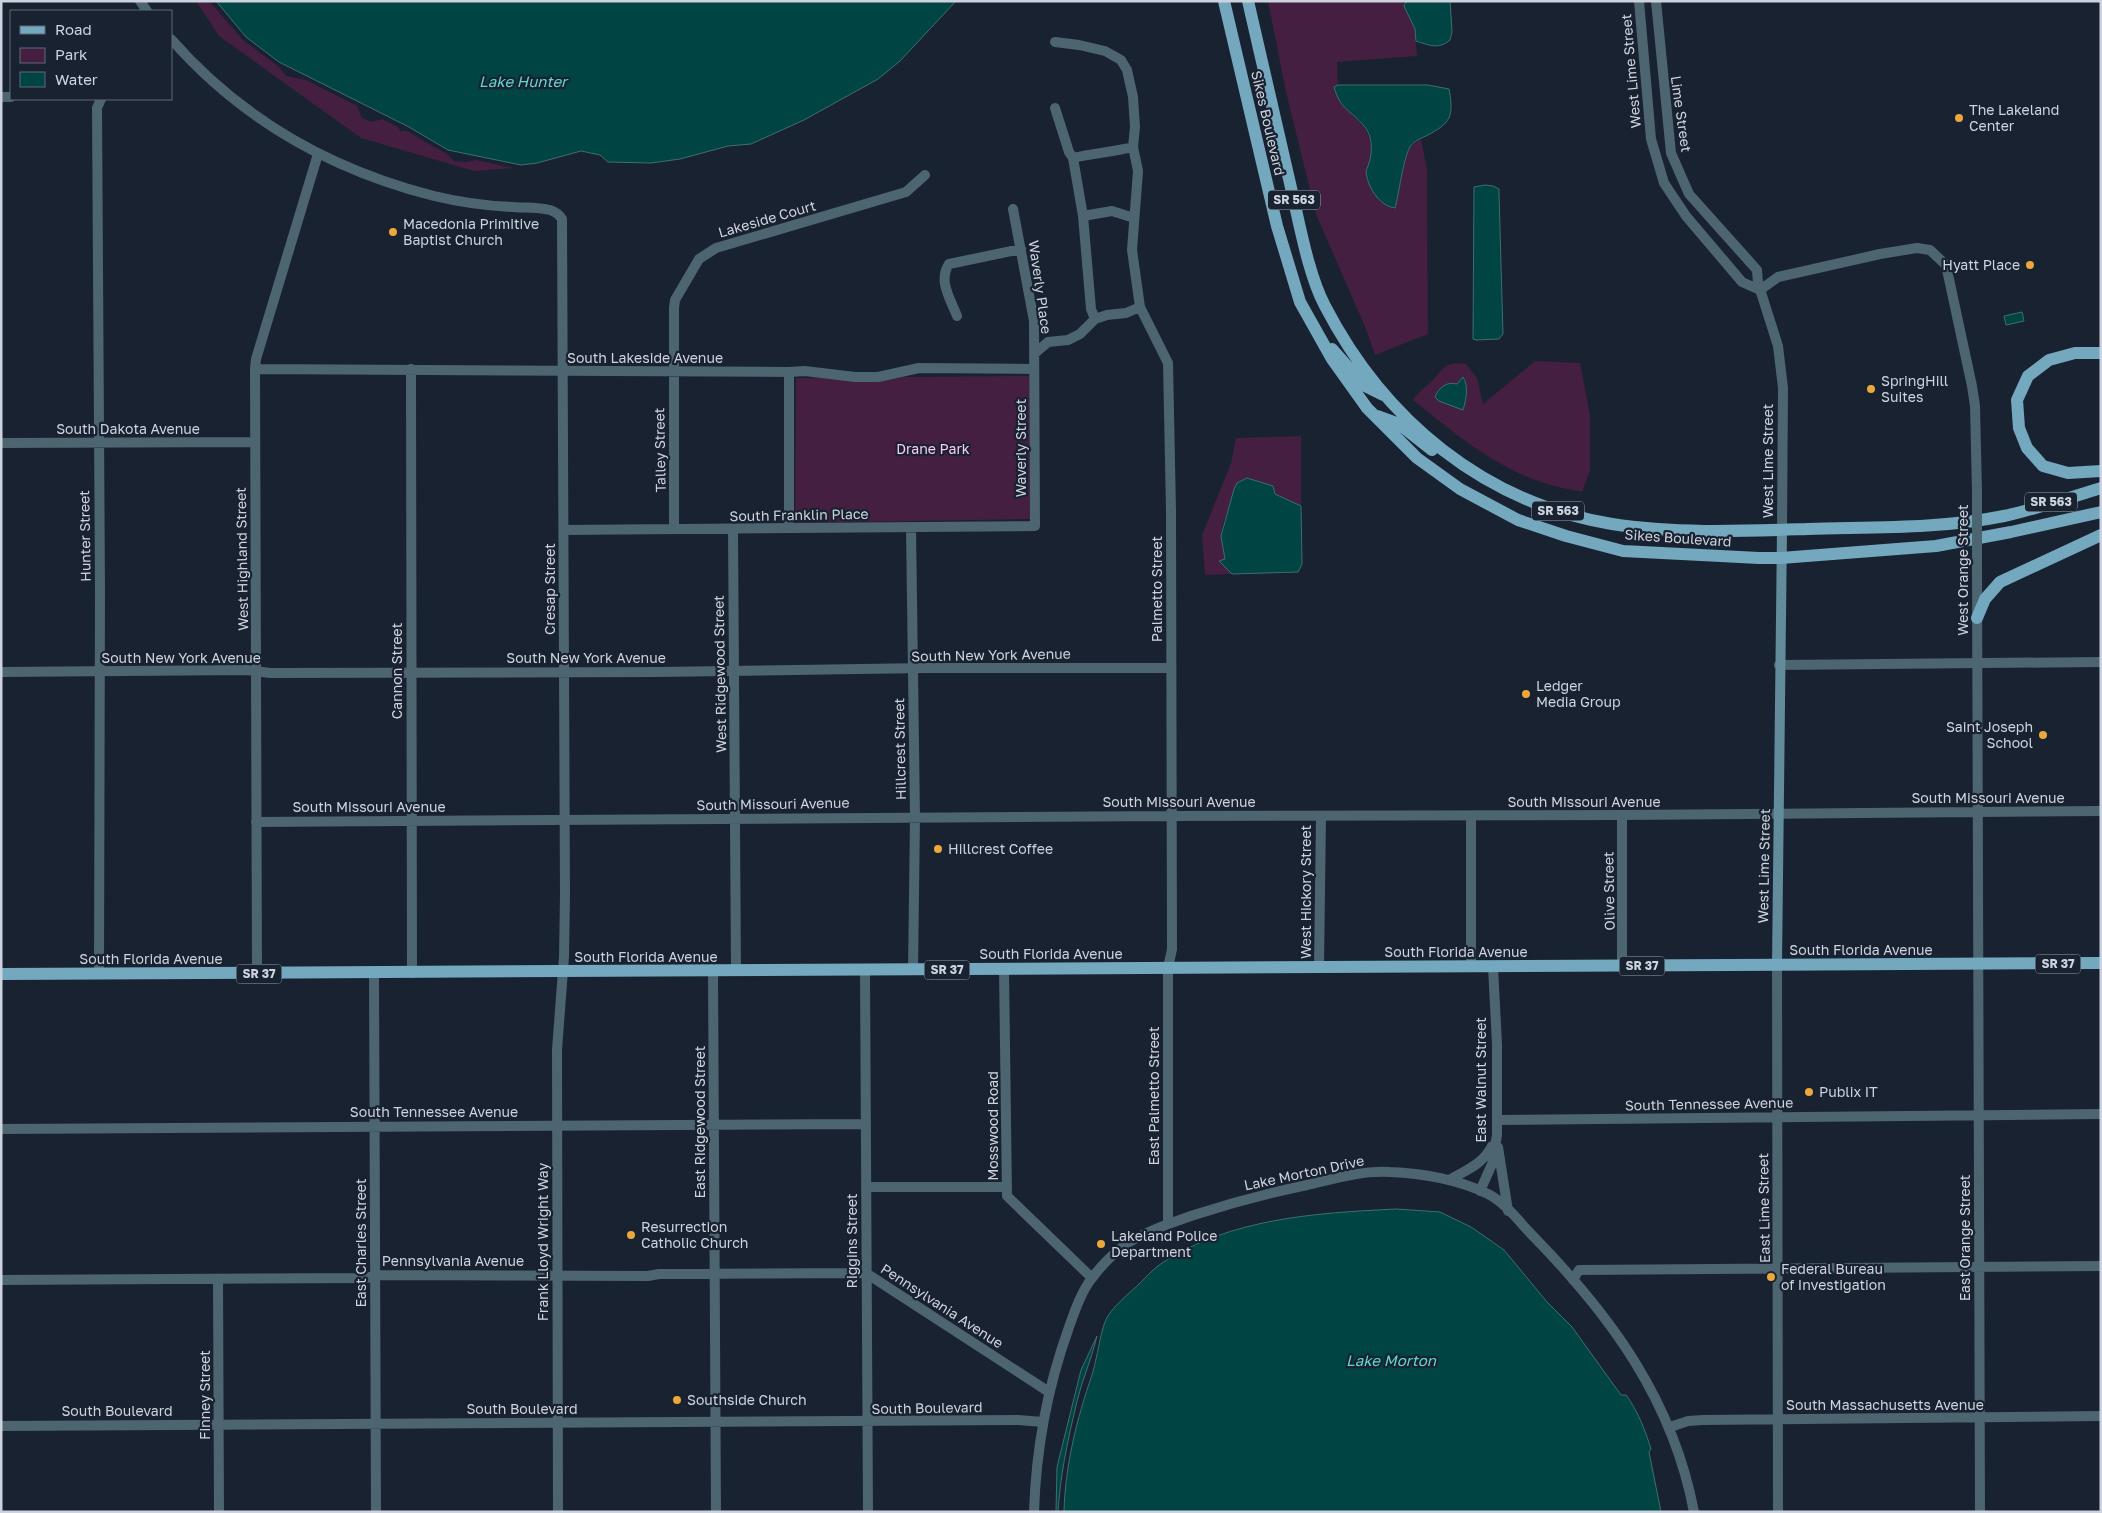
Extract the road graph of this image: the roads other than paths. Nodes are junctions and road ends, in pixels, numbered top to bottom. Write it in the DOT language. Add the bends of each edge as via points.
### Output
graph roads {
  1 [pos="1224,1"];
  2 [pos="1248,1"];
  3 [pos="1639,1"];
  4 [pos="1656,1"];
  5 [pos="172,40"];
  6 [pos="1055,42"];
  7 [pos="101,100"];
  8 [pos="1055,108"];
  9 [pos="1134,147"];
  10 [pos="318,154"];
  11 [pos="1073,158"];
  12 [pos="924,175"];
  13 [pos="1013,209"];
  14 [pos="1083,216"];
  15 [pos="1134,218"];
  16 [pos="1021,249"];
  17 [pos="1760,290"];
  18 [pos="1140,307"];
  19 [pos="957,316"];
  20 [pos="1095,319"];
  21 [pos="1320,336"];
  22 [pos="2101,353"];
  23 [pos="1034,354"];
  24 [pos="255,369"];
  25 [pos="1034,369"];
  26 [pos="411,370"];
  27 [pos="564,371"];
  28 [pos="673,371"];
  29 [pos="789,372"];
  30 [pos="1388,398"];
  31 [pos="1373,414"];
  32 [pos="255,442"];
  33 [pos="1,443"];
  34 [pos="98,443"];
  35 [pos="2101,471"];
  36 [pos="1478,476"];
  37 [pos="2101,488"];
  38 [pos="2101,512"];
  39 [pos="1035,526"];
  40 [pos="789,528"];
  41 [pos="911,528"];
  42 [pos="674,529"];
  43 [pos="733,529"];
  44 [pos="564,530"];
  45 [pos="1782,530"];
  46 [pos="2101,535"];
  47 [pos="1781,558"];
  48 [pos="1977,618"];
  49 [pos="1977,662"];
  50 [pos="2101,662"];
  51 [pos="1779,665"];
  52 [pos="1171,668"];
  53 [pos="912,670"];
  54 [pos="99,671"];
  55 [pos="733,671"];
  56 [pos="1,672"];
  57 [pos="255,672"];
  58 [pos="411,672"];
  59 [pos="565,672"];
  60 [pos="1977,811"];
  61 [pos="2101,811"];
  62 [pos="1778,814"];
  63 [pos="1622,815"];
  64 [pos="1171,816"];
  65 [pos="1320,816"];
  66 [pos="1471,816"];
  67 [pos="915,817"];
  68 [pos="735,818"];
  69 [pos="411,821"];
  70 [pos="565,821"];
  71 [pos="256,822"];
  72 [pos="2101,963"];
  73 [pos="1777,965"];
  74 [pos="1978,965"];
  75 [pos="1622,966"];
  76 [pos="1319,967"];
  77 [pos="1471,967"];
  78 [pos="1493,967"];
  79 [pos="1168,968"];
  80 [pos="1004,969"];
  81 [pos="914,970"];
  82 [pos="713,971"];
  83 [pos="736,971"];
  84 [pos="865,971"];
  85 [pos="561,972"];
  86 [pos="374,973"];
  87 [pos="412,973"];
  88 [pos="1,974"];
  89 [pos="99,974"];
  90 [pos="257,974"];
  91 [pos="2101,1114"];
  92 [pos="1978,1116"];
  93 [pos="1776,1117"];
  94 [pos="1497,1120"];
  95 [pos="714,1124"];
  96 [pos="866,1124"];
  97 [pos="557,1125"];
  98 [pos="374,1126"];
  99 [pos="1,1129"];
  100 [pos="1497,1136"];
  101 [pos="1449,1180"];
  102 [pos="866,1187"];
  103 [pos="1007,1187"];
  104 [pos="1480,1191"];
  105 [pos="1508,1211"];
  106 [pos="1168,1224"];
  107 [pos="2101,1266"];
  108 [pos="1980,1267"];
  109 [pos="1778,1269"];
  110 [pos="866,1273"];
  111 [pos="715,1274"];
  112 [pos="375,1275"];
  113 [pos="557,1276"];
  114 [pos="1092,1278"];
  115 [pos="218,1279"];
  116 [pos="1,1280"];
  117 [pos="1573,1280"];
  118 [pos="1049,1392"];
  119 [pos="2101,1416"];
  120 [pos="1980,1418"];
  121 [pos="1777,1420"];
  122 [pos="867,1422"];
  123 [pos="1043,1422"];
  124 [pos="557,1423"];
  125 [pos="715,1423"];
  126 [pos="219,1424"];
  127 [pos="375,1424"];
  128 [pos="1,1426"];
  129 [pos="1670,1427"];
  130 [pos="219,1512"];
  131 [pos="376,1512"];
  132 [pos="558,1512"];
  133 [pos="716,1512"];
  134 [pos="868,1512"];
  135 [pos="1034,1512"];
  136 [pos="1694,1512"];
  137 [pos="1778,1512"];
  138 [pos="1980,1512"];
  1 -- 21 [label="main road, Sikes Boulevard / SR 563" via="1277,226 1300,302"];
  2 -- 30 [label="main road, Sikes Boulevard / SR 563" via="1305,248 1323,302 1349,350"];
  3 -- 17 [label="street, West Lime Street" via="1651,139 1664,183 1686,216 1742,282"];
  4 -- 17 [label="street, Lime Street" via="1671,153 1689,194 1757,270"];
  5 -- 10 [label="street" via="217,85 257,117"];
  6 -- 9 [label="street" via="1105,51 1121,60 1133,97"];
  7 -- 34 [label="street, Hunter Street" via="97,108"];
  8 -- 11 [label="street"];
  9 -- 11 [label="street"];
  9 -- 15 [label="street" via="1138,171"];
  10 -- 24 [label="street, West Highland Street"];
  10 -- 27 [label="street, Cresap Street" via="382,181 445,198 559,214 563,223"];
  11 -- 14 [label="street"];
  12 -- 28 [label="street, Lakeside Court" via="906,192 706,253 699,259 675,300"];
  13 -- 16 [label="street, Waverly Place"];
  14 -- 15 [label="street" via="1112,211"];
  14 -- 20 [label="street" via="1091,309"];
  15 -- 18 [label="street" via="1132,250"];
  16 -- 19 [label="street" via="948,264 944,285"];
  16 -- 23 [label="street, Waverly Place" via="1032,303"];
  17 -- 45 [label="street, West Lime Street" via="1778,346 1782,388"];
  17 -- 48 [label="street, West Orange Street, bridge" via="1778,277 1923,248 1930,250 1946,265 1975,406"];
  18 -- 20 [label="street"];
  18 -- 52 [label="street, Palmetto Street" via="1168,363"];
  20 -- 23 [label="street" via="1080,334 1068,340 1048,342"];
  21 -- 30 [label="main road" via="1365,386"];
  21 -- 31 [label="main road, Sikes Boulevard / SR 563" via="1332,359"];
  22 -- 35 [label="main road" via="2076,353 2050,360 2028,376 2017,400 2018,428 2027,448 2043,466 2068,473"];
  23 -- 25 [label="street, Waverly Place"];
  24 -- 26 [label="street, South Lakeside Avenue"];
  24 -- 32 [label="street, West Highland Street"];
  25 -- 29 [label="street, South Lakeside Avenue" via="919,368 878,377"];
  25 -- 39 [label="street, Waverly Street"];
  26 -- 27 [label="street, South Lakeside Avenue"];
  26 -- 58 [label="street, Cannon Street"];
  27 -- 28 [label="street, South Lakeside Avenue"];
  27 -- 44 [label="street, Cresap Street"];
  28 -- 29 [label="street, South Lakeside Avenue"];
  28 -- 42 [label="street, Talley Street"];
  29 -- 40 [label="street"];
  30 -- 36 [label="main road, Sikes Boulevard / SR 563" via="1437,446"];
  31 -- 36 [label="main road" via="1399,424 1468,476"];
  31 -- 47 [label="main road, Sikes Boulevard / SR 563" via="1417,458 1460,489 1518,520 1623,551"];
  32 -- 34 [label="street, South Dakota Avenue"];
  32 -- 57 [label="street, West Highland Street"];
  33 -- 34 [label="street, South Dakota Avenue"];
  34 -- 54 [label="street, Hunter Street"];
  36 -- 45 [label="main road, Sikes Boulevard / SR 563" via="1558,511 1612,524 1668,529"];
  37 -- 45 [label="main road, Sikes Boulevard / SR 563" via="2004,516 1940,525"];
  38 -- 47 [label="main road, Sikes Boulevard / SR 563" via="1936,546"];
  39 -- 41 [label="street, South Franklin Place"];
  40 -- 41 [label="street, South Franklin Place"];
  40 -- 43 [label="street, South Franklin Place"];
  41 -- 53 [label="street, Hillcrest Street"];
  42 -- 43 [label="street, South Franklin Place"];
  42 -- 44 [label="street, South Franklin Place"];
  43 -- 55 [label="street, West Ridgewood Street"];
  44 -- 59 [label="street, Cresap Street"];
  45 -- 47 [label="main road, West Lime Street"];
  46 -- 48 [label="main road" via="2000,582 1985,599"];
  47 -- 51 [label="main road, West Lime Street"];
  48 -- 49 [label="street, West Orange Street"];
  49 -- 50 [label="street"];
  49 -- 51 [label="street"];
  49 -- 60 [label="street, West Orange Street"];
  51 -- 62 [label="main road, West Lime Street"];
  52 -- 53 [label="street, South New York Avenue"];
  52 -- 64 [label="street, Palmetto Street"];
  53 -- 55 [label="street, South New York Avenue"];
  53 -- 67 [label="street, Hillcrest Street"];
  54 -- 56 [label="street, South New York Avenue"];
  54 -- 57 [label="street, South New York Avenue"];
  54 -- 89 [label="street, Hunter Street"];
  55 -- 59 [label="street, South New York Avenue"];
  55 -- 68 [label="street, West Ridgewood Street"];
  57 -- 58 [label="street, South New York Avenue"];
  57 -- 71 [label="street, West Highland Street"];
  58 -- 59 [label="street, South New York Avenue"];
  58 -- 69 [label="street, Cannon Street"];
  59 -- 70 [label="street, Cresap Street"];
  60 -- 61 [label="street, South Missouri Avenue"];
  60 -- 62 [label="street, South Missouri Avenue"];
  60 -- 74 [label="street, West Orange Street"];
  62 -- 63 [label="street, South Missouri Avenue"];
  62 -- 73 [label="main road, West Lime Street"];
  63 -- 66 [label="street, South Missouri Avenue"];
  63 -- 75 [label="street, Olive Street"];
  64 -- 65 [label="street, South Missouri Avenue"];
  64 -- 67 [label="street, South Missouri Avenue"];
  64 -- 79 [label="street, East Palmetto Street" via="1172,949"];
  65 -- 66 [label="street, South Missouri Avenue"];
  65 -- 76 [label="street, West Hickory Street"];
  66 -- 77 [label="street"];
  67 -- 68 [label="street, South Missouri Avenue"];
  67 -- 81 [label="street, Hillcrest Street"];
  68 -- 70 [label="street, South Missouri Avenue"];
  68 -- 83 [label="street, West Ridgewood Street"];
  69 -- 70 [label="street, South Missouri Avenue"];
  69 -- 71 [label="street, South Missouri Avenue"];
  69 -- 87 [label="street, Cannon Street"];
  70 -- 85 [label="street, Cresap Street"];
  71 -- 90 [label="street, West Highland Street"];
  72 -- 74 [label="main road, South Florida Avenue / SR 37"];
  73 -- 74 [label="main road, South Florida Avenue / SR 37"];
  73 -- 75 [label="main road, South Florida Avenue / SR 37"];
  73 -- 93 [label="street, East Lime Street"];
  74 -- 92 [label="street, East Orange Street"];
  75 -- 78 [label="main road, South Florida Avenue / SR 37"];
  76 -- 77 [label="main road, South Florida Avenue / SR 37"];
  76 -- 79 [label="main road, South Florida Avenue / SR 37"];
  77 -- 78 [label="main road, South Florida Avenue / SR 37"];
  78 -- 94 [label="street, East Walnut Street"];
  79 -- 80 [label="main road, South Florida Avenue / SR 37"];
  79 -- 106 [label="street, East Palmetto Street"];
  80 -- 81 [label="main road, South Florida Avenue / SR 37"];
  80 -- 103 [label="street, Mosswood Road"];
  81 -- 84 [label="main road, South Florida Avenue / SR 37"];
  82 -- 83 [label="main road, South Florida Avenue / SR 37"];
  82 -- 85 [label="main road, South Florida Avenue / SR 37"];
  82 -- 95 [label="street, East Ridgewood Street"];
  83 -- 84 [label="main road, South Florida Avenue / SR 37"];
  84 -- 96 [label="street, Riggins Street"];
  85 -- 87 [label="main road, South Florida Avenue / SR 37"];
  85 -- 97 [label="street, Frank Lloyd Wright Way" via="556,1050"];
  86 -- 87 [label="main road, South Florida Avenue / SR 37"];
  86 -- 90 [label="main road, South Florida Avenue / SR 37"];
  86 -- 98 [label="street, East Charles Street"];
  88 -- 89 [label="main road, South Florida Avenue / SR 37"];
  89 -- 90 [label="main road, South Florida Avenue / SR 37"];
  91 -- 92 [label="street, South Tennessee Avenue"];
  92 -- 93 [label="street, South Tennessee Avenue"];
  92 -- 108 [label="street, East Orange Street"];
  93 -- 94 [label="street, South Tennessee Avenue"];
  93 -- 109 [label="street, East Lime Street"];
  94 -- 100 [label="street, East Walnut Street"];
  95 -- 96 [label="street, South Tennessee Avenue"];
  95 -- 97 [label="street, South Tennessee Avenue"];
  95 -- 111 [label="street, East Ridgewood Street"];
  96 -- 102 [label="street, Riggins Street"];
  97 -- 98 [label="street, South Tennessee Avenue"];
  97 -- 113 [label="street, Frank Lloyd Wright Way"];
  98 -- 99 [label="street, South Tennessee Avenue"];
  98 -- 112 [label="street, East Charles Street"];
  100 -- 101 [label="street" via="1486,1158"];
  100 -- 104 [label="street, East Walnut Street" via="1492,1164"];
  100 -- 105 [label="street"];
  101 -- 104 [label="street, Lake Morton Drive"];
  101 -- 106 [label="street, Lake Morton Drive" via="1389,1172 1365,1173 1287,1189"];
  102 -- 103 [label="street"];
  102 -- 110 [label="street, Riggins Street"];
  103 -- 114 [label="street, Mosswood Road" via="1007,1196"];
  104 -- 105 [label="street, Lake Morton Drive" via="1498,1200"];
  105 -- 117 [label="street, Lake Morton Drive"];
  106 -- 114 [label="street, Lake Morton Drive" via="1126,1245"];
  107 -- 108 [label="street"];
  108 -- 109 [label="street"];
  108 -- 120 [label="street, East Orange Street"];
  109 -- 117 [label="street" via="1579,1270"];
  109 -- 121 [label="street, East Lime Street"];
  110 -- 111 [label="street, Pennsylvania Avenue"];
  110 -- 118 [label="street, Pennsylvania Avenue"];
  110 -- 122 [label="street, Riggins Street"];
  111 -- 113 [label="street, Pennsylvania Avenue"];
  111 -- 125 [label="street, East Ridgewood Street"];
  112 -- 113 [label="street, Pennsylvania Avenue"];
  112 -- 115 [label="street, Pennsylvania Avenue" via="368,1278"];
  112 -- 127 [label="street, East Charles Street"];
  113 -- 124 [label="street, Frank Lloyd Wright Way"];
  114 -- 118 [label="street, Lake Morton Drive" via="1072,1318"];
  115 -- 116 [label="street, Pennsylvania Avenue"];
  115 -- 126 [label="street, Finney Street"];
  117 -- 129 [label="street, Lake Morton Drive" via="1632,1355"];
  118 -- 123 [label="street, Lake Morton Drive"];
  119 -- 120 [label="street, South Massachusetts Avenue"];
  120 -- 121 [label="street, South Massachusetts Avenue"];
  120 -- 138 [label="street, East Orange Street"];
  121 -- 129 [label="street, South Massachusetts Avenue" via="1688,1421"];
  121 -- 137 [label="street, East Lime Street"];
  122 -- 123 [label="street, South Boulevard"];
  122 -- 125 [label="street, South Boulevard"];
  122 -- 134 [label="street, Riggins Street"];
  123 -- 135 [label="street, Lake Morton Drive"];
  124 -- 125 [label="street, South Boulevard"];
  124 -- 127 [label="street, South Boulevard"];
  124 -- 132 [label="street, Frank Lloyd Wright Way"];
  125 -- 133 [label="street, East Ridgewood Street"];
  126 -- 127 [label="street, South Boulevard"];
  126 -- 128 [label="street, South Boulevard"];
  126 -- 130 [label="street, Finney Street"];
  127 -- 131 [label="street, East Charles Street"];
  129 -- 136 [label="street, Lake Morton Drive" via="1687,1478"];
}
